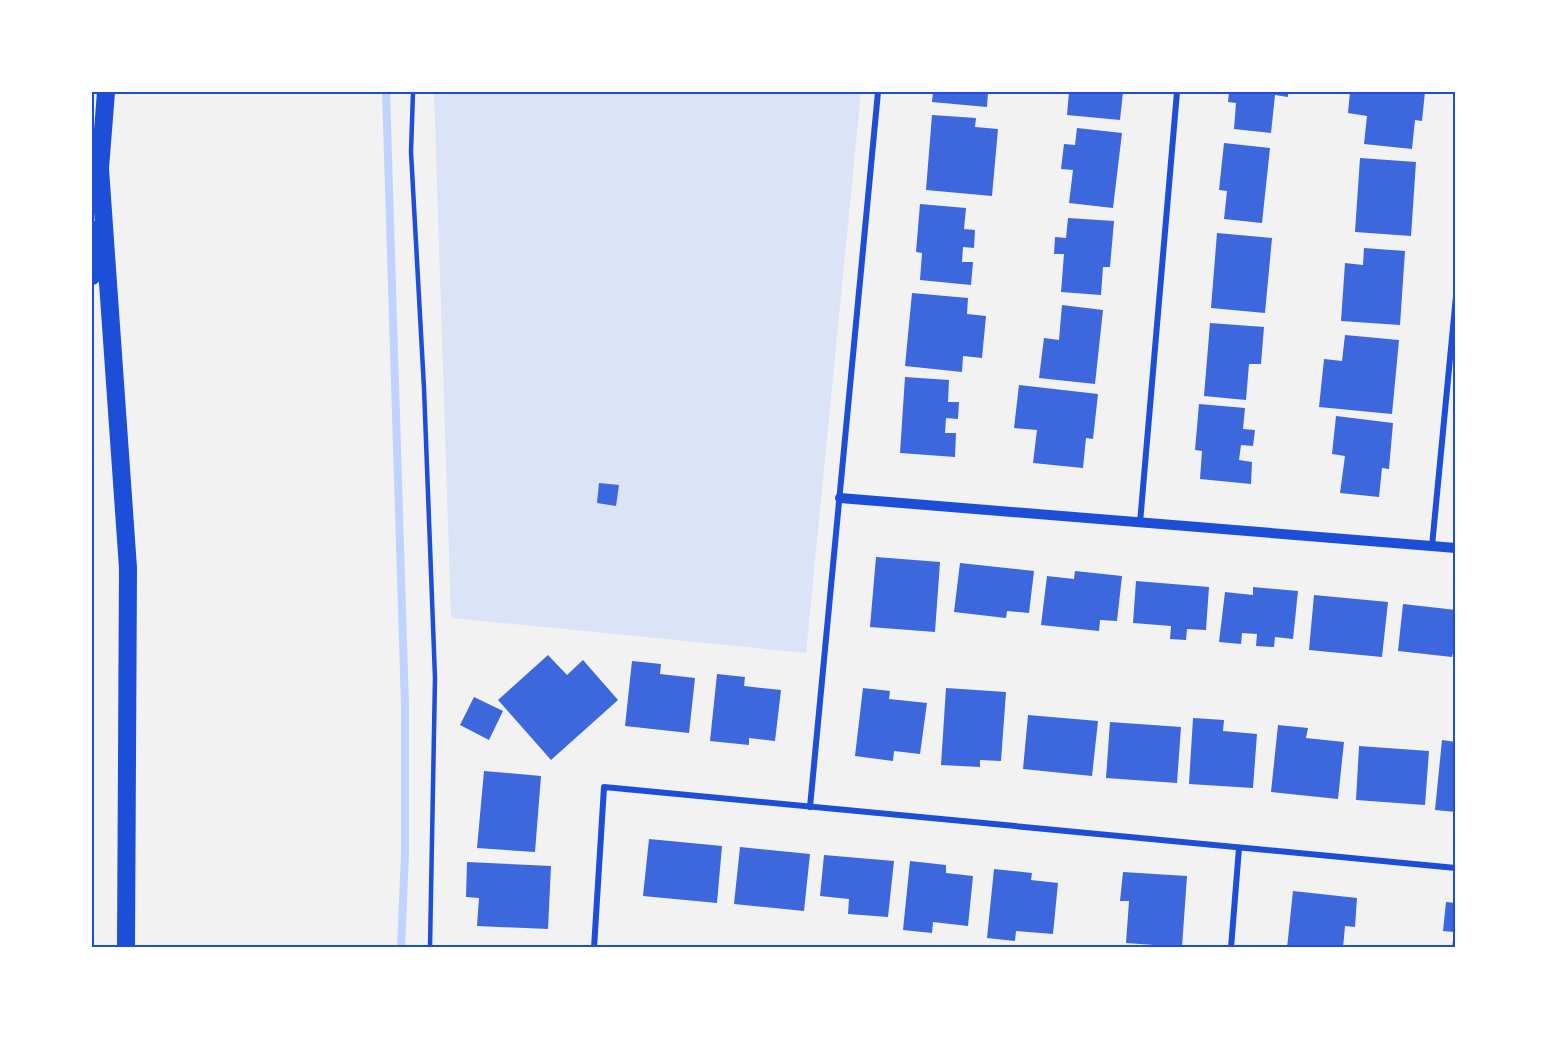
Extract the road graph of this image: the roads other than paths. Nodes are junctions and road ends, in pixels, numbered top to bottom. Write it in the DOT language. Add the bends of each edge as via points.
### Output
graph roads {
  1 [pos="106,92"];
  2 [pos="413,92"];
  3 [pos="878,92"];
  4 [pos="1177,92"];
  5 [pos="100,169"];
  6 [pos="92,276"];
  7 [pos="1455,296"];
  8 [pos="840,498"];
  9 [pos="1140,523"];
  10 [pos="1432,546"];
  11 [pos="1455,548"];
  12 [pos="810,807"];
  13 [pos="1239,848"];
  14 [pos="1455,868"];
  15 [pos="126,948"];
  16 [pos="430,948"];
  17 [pos="594,948"];
  18 [pos="1231,948"];
  1 -- 5 [label="highway"];
  2 -- 16 [label="lane" via="411,152 435,678"];
  3 -- 8 [label="street"];
  4 -- 9 [label="street"];
  5 -- 6 [label="highway"];
  5 -- 15 [label="highway" via="128,568"];
  7 -- 10 [label="street"];
  8 -- 9 [label="street"];
  8 -- 12 [label="street"];
  9 -- 10 [label="street"];
  10 -- 11 [label="street"];
  12 -- 13 [label="street"];
  12 -- 17 [label="street" via="604,788"];
  13 -- 14 [label="street"];
  13 -- 18 [label="street"];
}
